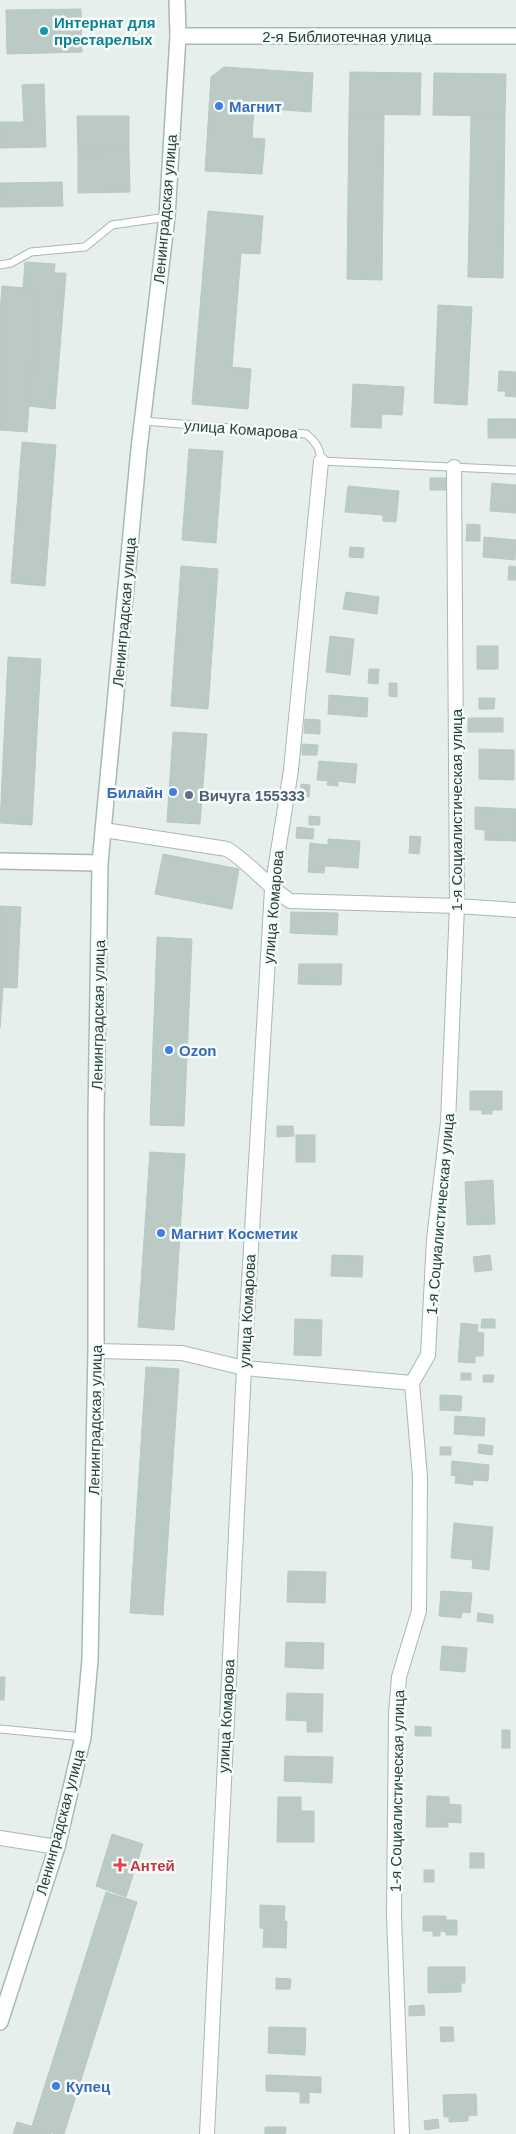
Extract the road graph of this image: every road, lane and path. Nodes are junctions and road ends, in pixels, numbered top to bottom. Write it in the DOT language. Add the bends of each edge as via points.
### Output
graph roads {
  1 [pos="177,0"];
  2 [pos="178,36"];
  3 [pos="516,36"];
  4 [pos="167,217"];
  5 [pos="0,265"];
  6 [pos="142,421"];
  7 [pos="321,461"];
  8 [pos="454,467"];
  9 [pos="516,470"];
  10 [pos="104,830"];
  11 [pos="0,861"];
  12 [pos="100,863"];
  13 [pos="272,889"];
  14 [pos="457,906"];
  15 [pos="516,910"];
  16 [pos="96,1351"];
  17 [pos="244,1368"];
  18 [pos="412,1382"];
  19 [pos="0,1729"];
  20 [pos="83,1737"];
  21 [pos="0,1838"];
  22 [pos="56,1847"];
  23 [pos="0,2022"];
  24 [pos="206,2134"];
  25 [pos="402,2134"];
  1 -- 2 [label="main road, Ленинградская улица"];
  2 -- 3 [label="main road, 2-я Библиотечная улица"];
  2 -- 4 [label="main road, Ленинградская улица"];
  4 -- 5 [label="lane" via="112,225 85,247 31,252"];
  4 -- 6 [label="main road, Ленинградская улица"];
  6 -- 7 [label="lane, улица Комарова" via="306,434 315,441"];
  6 -- 10 [label="main road, Ленинградская улица"];
  7 -- 8 [label="lane"];
  7 -- 13 [label="street, улица Комарова" via="291,770"];
  8 -- 9 [label="lane"];
  8 -- 14 [label="street, 1-я Социалистическая улица"];
  10 -- 12 [label="main road, Ленинградская улица"];
  10 -- 13 [label="street" via="227,849 240,857"];
  11 -- 12 [label="main road"];
  12 -- 16 [label="main road, Ленинградская улица"];
  13 -- 14 [label="street" via="290,901"];
  13 -- 17 [label="street, улица Комарова"];
  14 -- 15 [label="street"];
  14 -- 18 [label="street, 1-я Социалистическая улица" via="448,1122 434,1239 428,1355"];
  16 -- 17 [label="street" via="182,1353"];
  16 -- 20 [label="main road, Ленинградская улица" via="90,1660"];
  17 -- 18 [label="street"];
  17 -- 24 [label="street, улица Комарова"];
  18 -- 25 [label="street, 1-я Социалистическая улица" via="420,1477 419,1611 399,1677 396,1714 394,1916"];
  19 -- 20 [label="lane"];
  20 -- 22 [label="main road, Ленинградская улица"];
  21 -- 22 [label="street"];
  22 -- 23 [label="main road, Ленинградская улица"];
}
